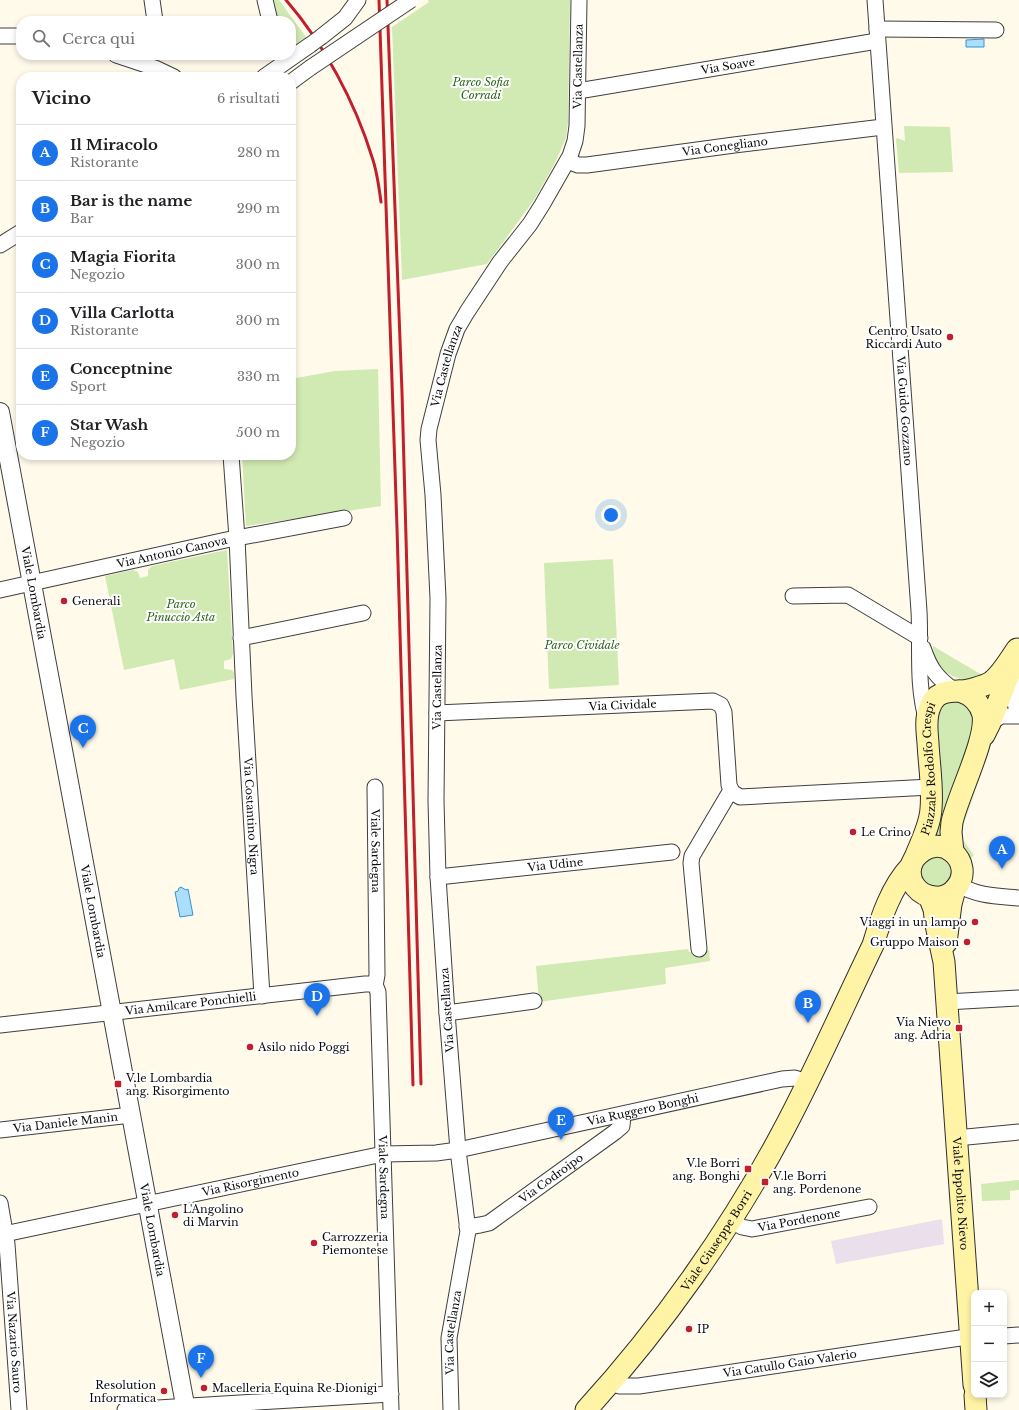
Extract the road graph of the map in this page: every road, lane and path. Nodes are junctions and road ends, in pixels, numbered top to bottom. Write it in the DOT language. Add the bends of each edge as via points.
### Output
graph roads {
  1 [pos="152,0"];
  2 [pos="265,0"];
  3 [pos="358,0"];
  4 [pos="411,0"];
  5 [pos="579,0"];
  6 [pos="875,0"];
  7 [pos="154,16"];
  8 [pos="269,16"];
  9 [pos="996,30"];
  10 [pos="877,35"];
  11 [pos="0,36"];
  12 [pos="16,36"];
  13 [pos="296,51"];
  14 [pos="147,60"];
  15 [pos="279,60"];
  16 [pos="159,62"];
  17 [pos="169,72"];
  18 [pos="268,72"];
  19 [pos="296,78"];
  20 [pos="578,91"];
  21 [pos="883,127"];
  22 [pos="568,161"];
  23 [pos="16,235"];
  24 [pos="0,245"];
  25 [pos="0,412"];
  26 [pos="231,460"];
  27 [pos="344,518"];
  28 [pos="237,538"];
  29 [pos="32,583"];
  30 [pos="0,590"];
  31 [pos="793,596"];
  32 [pos="363,613"];
  33 [pos="241,638"];
  34 [pos="920,638"];
  35 [pos="1018,647"];
  36 [pos="1019,684"];
  37 [pos="958,691"];
  38 [pos="1019,712"];
  39 [pos="438,713"];
  40 [pos="1019,716"];
  41 [pos="927,720"];
  42 [pos="990,723"];
  43 [pos="979,744"];
  44 [pos="374,787"];
  45 [pos="931,787"];
  46 [pos="731,790"];
  47 [pos="672,852"];
  48 [pos="953,852"];
  49 [pos="913,862"];
  50 [pos="438,877"];
  51 [pos="957,887"];
  52 [pos="925,894"];
  53 [pos="1019,898"];
  54 [pos="873,945"];
  55 [pos="698,949"];
  56 [pos="944,962"];
  57 [pos="377,989"];
  58 [pos="262,996"];
  59 [pos="1019,998"];
  60 [pos="534,1001"];
  61 [pos="946,1002"];
  62 [pos="112,1013"];
  63 [pos="447,1013"];
  64 [pos="0,1025"];
  65 [pos="807,1082"];
  66 [pos="131,1115"];
  67 [pos="623,1115"];
  68 [pos="0,1130"];
  69 [pos="1019,1132"];
  70 [pos="956,1138"];
  71 [pos="458,1150"];
  72 [pos="383,1154"];
  73 [pos="0,1203"];
  74 [pos="148,1203"];
  75 [pos="869,1207"];
  76 [pos="730,1220"];
  77 [pos="467,1227"];
  78 [pos="3,1235"];
  79 [pos="971,1326"];
  80 [pos="1019,1335"];
  81 [pos="1007,1336"];
  82 [pos="971,1338"];
  83 [pos="610,1383"];
  84 [pos="391,1394"];
  85 [pos="975,1398"];
  86 [pos="186,1408"];
  87 [pos="20,1410"];
  88 [pos="125,1410"];
  89 [pos="391,1410"];
  90 [pos="451,1410"];
  91 [pos="586,1410"];
  92 [pos="976,1410"];
  1 -- 7 [label="street"];
  2 -- 8 [label="street"];
  3 -- 13 [label="street" via="345,18 316,41"];
  4 -- 19 [label="street, bridge"];
  5 -- 20 [label="street, Via Castellanza"];
  6 -- 10 [label="street, Via Guido Gozzano"];
  9 -- 10 [label="street"];
  10 -- 20 [label="street, Via Soave"];
  10 -- 21 [label="street, Via Guido Gozzano"];
  11 -- 12 [label="street"];
  14 -- 16 [label="street"];
  15 -- 18 [label="street"];
  16 -- 17 [label="street"];
  20 -- 22 [label="street, Via Castellanza" via="576,136"];
  21 -- 22 [label="street, Via Conegliano" via="587,165"];
  21 -- 34 [label="street, Via Guido Gozzano"];
  22 -- 39 [label="street, Via Castellanza" via="534,218 500,262 464,316 450,347 431,418 428,440 438,598"];
  23 -- 24 [label="street"];
  25 -- 29 [label="street, Viale Lombardia"];
  26 -- 28 [label="street, Via Costantino Nigra"];
  27 -- 28 [label="street, Via Antonio Canova"];
  28 -- 29 [label="street, Via Antonio Canova"];
  28 -- 33 [label="street, Via Costantino Nigra"];
  29 -- 30 [label="street, Via Antonio Canova"];
  29 -- 62 [label="street, Viale Lombardia"];
  31 -- 34 [label="street" via="848,595"];
  32 -- 33 [label="street"];
  33 -- 58 [label="street, Via Costantino Nigra"];
  34 -- 37 [label="street, Piazzale Rodolfo Crespi" via="930,668 938,678"];
  34 -- 41 [label="street, Via Guido Gozzano" via="922,702"];
  35 -- 37 [label="main road, Piazzale Rodolfo Crespi" via="992,681"];
  35 -- 42 [label="main road, Piazzale Rodolfo Crespi"];
  36 -- 38 [label="street" via="1014,701"];
  37 -- 41 [label="main road, Piazzale Rodolfo Crespi" via="935,698"];
  37 -- 43 [label="main road, Piazzale Rodolfo Crespi" via="973,697 982,711"];
  39 -- 46 [label="street, Via Cividale" via="713,701 721,705 724,712 728,781"];
  39 -- 50 [label="street, Via Castellanza"];
  40 -- 42 [label="street" via="1002,716"];
  41 -- 45 [label="main road, Piazzale Rodolfo Crespi"];
  42 -- 43 [label="main road, Piazzale Rodolfo Crespi"];
  43 -- 48 [label="main road, Piazzale Rodolfo Crespi" via="952,822"];
  44 -- 57 [label="street, Viale Sardegna"];
  45 -- 46 [label="street" via="745,798"];
  45 -- 49 [label="main road, Piazzale Rodolfo Crespi" via="930,816"];
  46 -- 55 [label="street" via="692,856"];
  47 -- 50 [label="street, Via Udine"];
  48 -- 49 [label="main road, Piazzale Rodolfo Crespi" via="944,847 932,846 922,850"];
  48 -- 51 [label="main road, Piazzale Rodolfo Crespi" via="962,870"];
  49 -- 52 [label="main road" via="912,881 915,888"];
  49 -- 54 [label="main road, Viale Giuseppe Borri" via="892,896"];
  50 -- 63 [label="street, Via Castellanza"];
  51 -- 52 [label="main road" via="942,897"];
  51 -- 53 [label="street" via="982,894"];
  51 -- 56 [label="main road, Viale Ippolito Nievo" via="951,904"];
  52 -- 54 [label="main road, Viale Giuseppe Borri" via="902,901"];
  52 -- 56 [label="main road, Viale Ippolito Nievo" via="934,909"];
  54 -- 65 [label="main road, Viale Giuseppe Borri"];
  56 -- 61 [label="main road, Viale Ippolito Nievo"];
  57 -- 58 [label="street, Via Amilcare Ponchielli" via="364,984"];
  57 -- 72 [label="street, Viale Sardegna"];
  58 -- 62 [label="street, Via Amilcare Ponchielli"];
  59 -- 61 [label="street"];
  60 -- 63 [label="street"];
  61 -- 70 [label="main road, Viale Ippolito Nievo"];
  62 -- 64 [label="street, Via Amilcare Ponchielli"];
  62 -- 66 [label="street, Viale Lombardia"];
  63 -- 71 [label="street, Via Castellanza"];
  65 -- 67 [label="street, Via Ruggero Bonghi" via="788,1078"];
  65 -- 76 [label="main road, Viale Giuseppe Borri" via="777,1142"];
  66 -- 68 [label="street, Via Daniele Manin"];
  66 -- 74 [label="street, Viale Lombardia"];
  67 -- 71 [label="street, Via Ruggero Bonghi"];
  67 -- 77 [label="street, Via Codroipo" via="622,1126 615,1132 489,1223"];
  69 -- 70 [label="street"];
  70 -- 79 [label="main road, Viale Ippolito Nievo"];
  71 -- 72 [label="street, Via Ruggero Bonghi"];
  71 -- 77 [label="street, Via Castellanza"];
  72 -- 74 [label="street, Via Risorgimento"];
  72 -- 84 [label="street, Viale Sardegna"];
  73 -- 78 [label="street, Via Nazario Sauro"];
  74 -- 78 [label="street, Via Risorgimento"];
  74 -- 86 [label="street, Viale Lombardia"];
  75 -- 76 [label="street, Via Pordenone" via="752,1229"];
  76 -- 83 [label="main road, Viale Giuseppe Borri" via="659,1321"];
  77 -- 90 [label="street, Via Castellanza" via="467,1240 449,1338"];
  78 -- 87 [label="street, Via Nazario Sauro"];
  80 -- 81 [label="street"];
  82 -- 83 [label="street, Via Catullo Gaio Valerio" via="639,1386"];
  83 -- 91 [label="main road, Viale Giuseppe Borri"];
  84 -- 86 [label="street"];
  84 -- 89 [label="street, Viale Sardegna"];
  85 -- 92 [label="main road"];
  86 -- 88 [label="street"];
}
